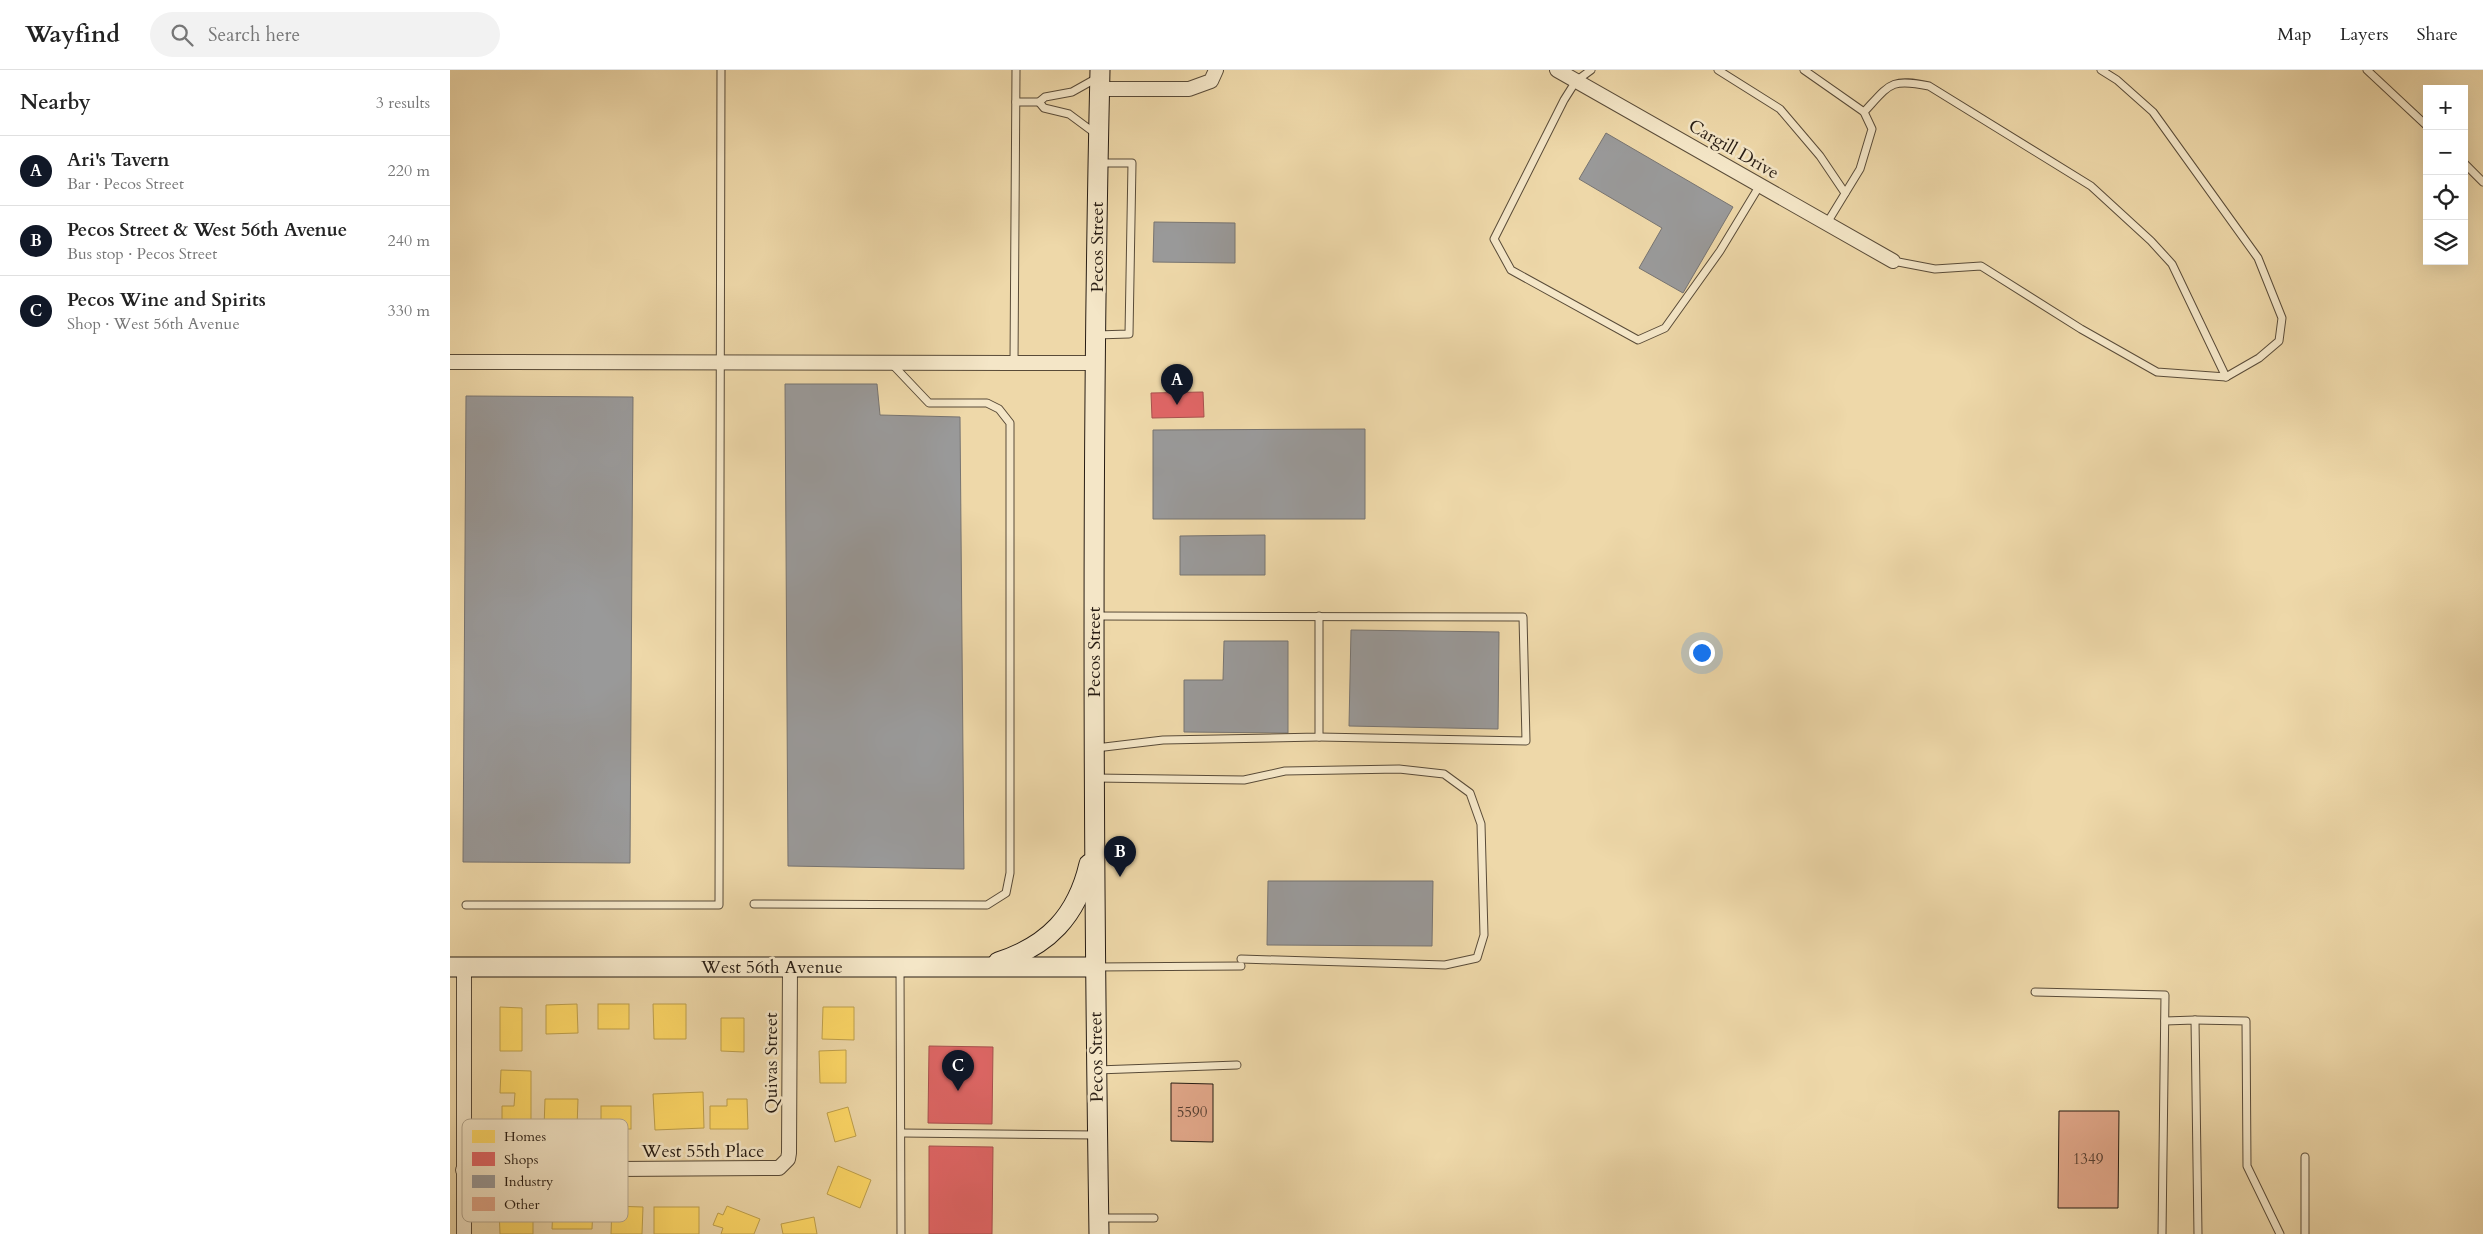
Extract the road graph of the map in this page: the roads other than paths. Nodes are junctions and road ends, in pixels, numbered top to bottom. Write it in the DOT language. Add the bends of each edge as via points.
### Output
graph roads {
  1 [pos="721,70"];
  2 [pos="1016,70"];
  3 [pos="1216,70"];
  4 [pos="1557,70"];
  5 [pos="1591,70"];
  6 [pos="1718,70"];
  7 [pos="1804,70"];
  8 [pos="2101,70"];
  9 [pos="2367,70"];
  10 [pos="1100,78"];
  11 [pos="1576,81"];
  12 [pos="1016,102"];
  13 [pos="1039,102"];
  14 [pos="1864,112"];
  15 [pos="2423,122"];
  16 [pos="1098,136"];
  17 [pos="1097,163"];
  18 [pos="2468,167"];
  19 [pos="2483,182"];
  20 [pos="1760,185"];
  21 [pos="1845,193"];
  22 [pos="1827,223"];
  23 [pos="1893,261"];
  24 [pos="1096,335"];
  25 [pos="450,362"];
  26 [pos="720,362"];
  27 [pos="891,363"];
  28 [pos="1014,363"];
  29 [pos="1096,363"];
  30 [pos="2226,377"];
  31 [pos="1094,616"];
  32 [pos="1319,616"];
  33 [pos="1319,736"];
  34 [pos="1095,748"];
  35 [pos="1095,778"];
  36 [pos="1096,831"];
  37 [pos="754,904"];
  38 [pos="466,905"];
  39 [pos="457,967"];
  40 [pos="790,967"];
  41 [pos="982,967"];
  42 [pos="1095,967"];
  43 [pos="900,968"];
  44 [pos="2035,992"];
  45 [pos="2195,1020"];
  46 [pos="2165,1021"];
  47 [pos="1237,1065"];
  48 [pos="1096,1070"];
  49 [pos="902,1133"];
  50 [pos="1097,1135"];
  51 [pos="462,1136"];
  52 [pos="2305,1157"];
  53 [pos="788,1159"];
  54 [pos="628,1170"];
  55 [pos="1154,1218"];
  56 [pos="1099,1226"];
  57 [pos="901,1234"];
  58 [pos="2162,1234"];
  59 [pos="2198,1234"];
  60 [pos="2280,1234"];
  61 [pos="2305,1234"];
  1 -- 26 [label="lane"];
  2 -- 12 [label="lane"];
  3 -- 10 [label="street" via="1211,81 1189,89"];
  4 -- 11 [label="street, Cargill Drive"];
  5 -- 11 [label="lane"];
  6 -- 21 [label="lane" via="1780,109 1820,156"];
  7 -- 14 [label="lane"];
  8 -- 30 [label="lane" via="2153,112 2258,258 2282,318 2280,341"];
  9 -- 15 [label="lane"];
  10 -- 13 [label="lane" via="1072,92 1045,97"];
  10 -- 16 [label="main road, Pecos Street"];
  11 -- 20 [label="street, Cargill Drive"];
  11 -- 20 [label="lane" via="1494,239 1511,270 1638,340 1665,328 1720,252"];
  12 -- 13 [label="lane"];
  12 -- 28 [label="lane"];
  13 -- 16 [label="lane" via="1044,108 1069,114"];
  14 -- 21 [label="lane" via="1872,129 1860,170"];
  14 -- 30 [label="lane" via="1890,85 1904,81 1929,86 2091,186 2172,264"];
  16 -- 17 [label="main road, Pecos Street"];
  17 -- 24 [label="main road, Pecos Street"];
  17 -- 24 [label="lane" via="1132,163 1129,334"];
  18 -- 19 [label="lane"];
  20 -- 22 [label="street, Cargill Drive"];
  21 -- 22 [label="lane"];
  22 -- 23 [label="street, Cargill Drive"];
  23 -- 30 [label="lane" via="1935,269 1981,266 2157,372"];
  24 -- 29 [label="main road, Pecos Street"];
  25 -- 26 [label="street"];
  26 -- 27 [label="street"];
  26 -- 38 [label="lane" via="719,905"];
  27 -- 28 [label="street"];
  27 -- 37 [label="lane" via="928,403 987,403 999,409 1010,423 1010,874 1006,894 987,905"];
  28 -- 29 [label="street"];
  29 -- 31 [label="main road, Pecos Street"];
  31 -- 32 [label="lane"];
  31 -- 34 [label="main road, Pecos Street"];
  32 -- 33 [label="lane"];
  32 -- 33 [label="lane" via="1524,617 1526,741"];
  33 -- 34 [label="lane" via="1163,740"];
  34 -- 35 [label="main road, Pecos Street"];
  35 -- 36 [label="main road, Pecos Street"];
  35 -- 42 [label="lane" via="1244,780 1285,771 1399,769 1444,774 1470,793 1481,824 1484,935 1478,958 1445,964 1241,962"];
  36 -- 41 [label="main road" via="1085,882 1078,899 1059,926 1045,940 1025,952"];
  36 -- 42 [label="main road, Pecos Street"];
  39 -- 40 [label="main road, West 56th Avenue"];
  39 -- 51 [label="street"];
  40 -- 43 [label="main road, West 56th Avenue"];
  40 -- 53 [label="street, Quivas Street"];
  41 -- 42 [label="main road, West 56th Avenue"];
  41 -- 43 [label="main road, West 56th Avenue"];
  42 -- 48 [label="main road, Pecos Street"];
  43 -- 49 [label="lane"];
  44 -- 46 [label="lane" via="2166,994"];
  45 -- 46 [label="lane"];
  45 -- 59 [label="lane"];
  45 -- 60 [label="lane" via="2246,1021 2247,1166"];
  46 -- 58 [label="lane"];
  47 -- 48 [label="lane"];
  48 -- 50 [label="main road, Pecos Street"];
  49 -- 50 [label="lane"];
  49 -- 57 [label="lane"];
  50 -- 56 [label="main road, Pecos Street"];
  52 -- 61 [label="lane"];
  53 -- 54 [label="street, West 55th Place" via="773,1170"];
  55 -- 56 [label="lane"];
}
